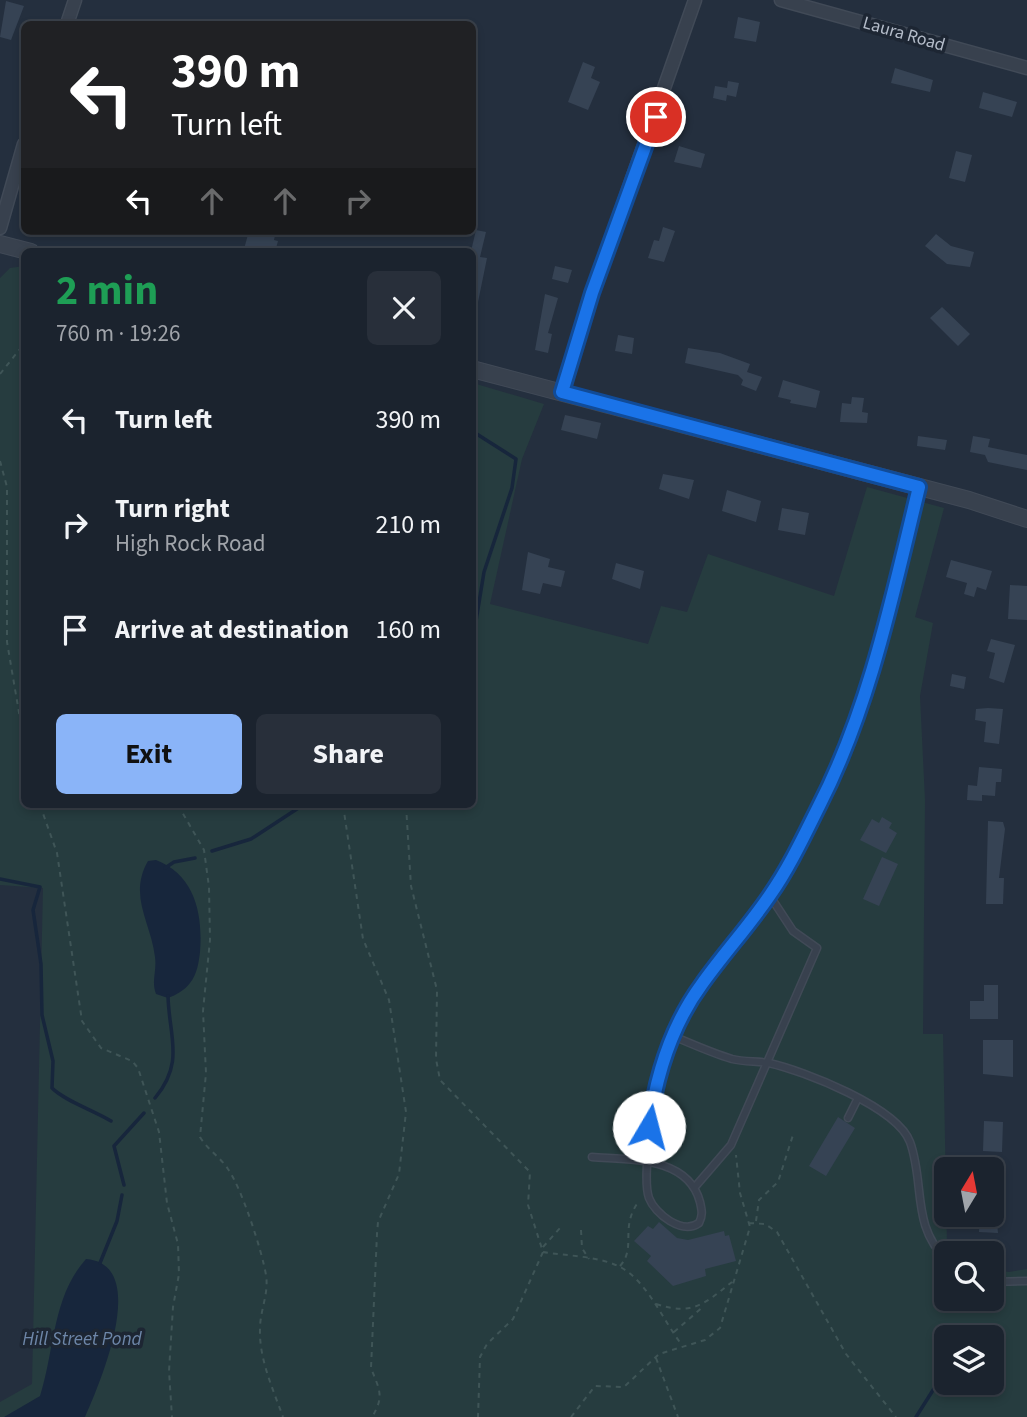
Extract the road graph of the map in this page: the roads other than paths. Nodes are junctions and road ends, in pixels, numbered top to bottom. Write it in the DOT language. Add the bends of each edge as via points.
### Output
graph roads {
  1 [pos="75,0"];
  2 [pos="695,0"];
  3 [pos="781,0"];
  4 [pos="68,21"];
  5 [pos="1027,68"];
  6 [pos="21,155"];
  7 [pos="0,229"];
  8 [pos="0,244"];
  9 [pos="21,249"];
  10 [pos="476,370"];
  11 [pos="562,392"];
  12 [pos="919,487"];
  13 [pos="1027,519"];
  14 [pos="770,896"];
  15 [pos="673,1036"];
  16 [pos="769,1063"];
  17 [pos="858,1098"];
  18 [pos="848,1118"];
  19 [pos="592,1157"];
  20 [pos="647,1162"];
  21 [pos="694,1188"];
  22 [pos="934,1243"];
  23 [pos="1027,1281"];
  24 [pos="1004,1282"];
  1 -- 4 [label="street"];
  2 -- 11 [label="street"];
  3 -- 5 [label="street, Laura Road"];
  6 -- 7 [label="street"];
  8 -- 9 [label="street"];
  10 -- 11 [label="street"];
  11 -- 12 [label="street"];
  12 -- 13 [label="street"];
  12 -- 14 [label="lane" via="851,735 820,805"];
  14 -- 15 [label="lane" via="700,986"];
  14 -- 16 [label="lane" via="793,931 817,948"];
  15 -- 16 [label="lane" via="736,1060"];
  15 -- 20 [label="lane" via="654,1093"];
  16 -- 17 [label="lane"];
  16 -- 21 [label="lane" via="732,1145"];
  17 -- 18 [label="lane"];
  17 -- 22 [label="lane" via="896,1121 908,1138 915,1157 925,1232"];
  19 -- 20 [label="lane"];
  20 -- 21 [label="lane" via="673,1169"];
  20 -- 21 [label="lane" via="653,1205 674,1223 694,1227 703,1214"];
  23 -- 24 [label="lane"];
}
